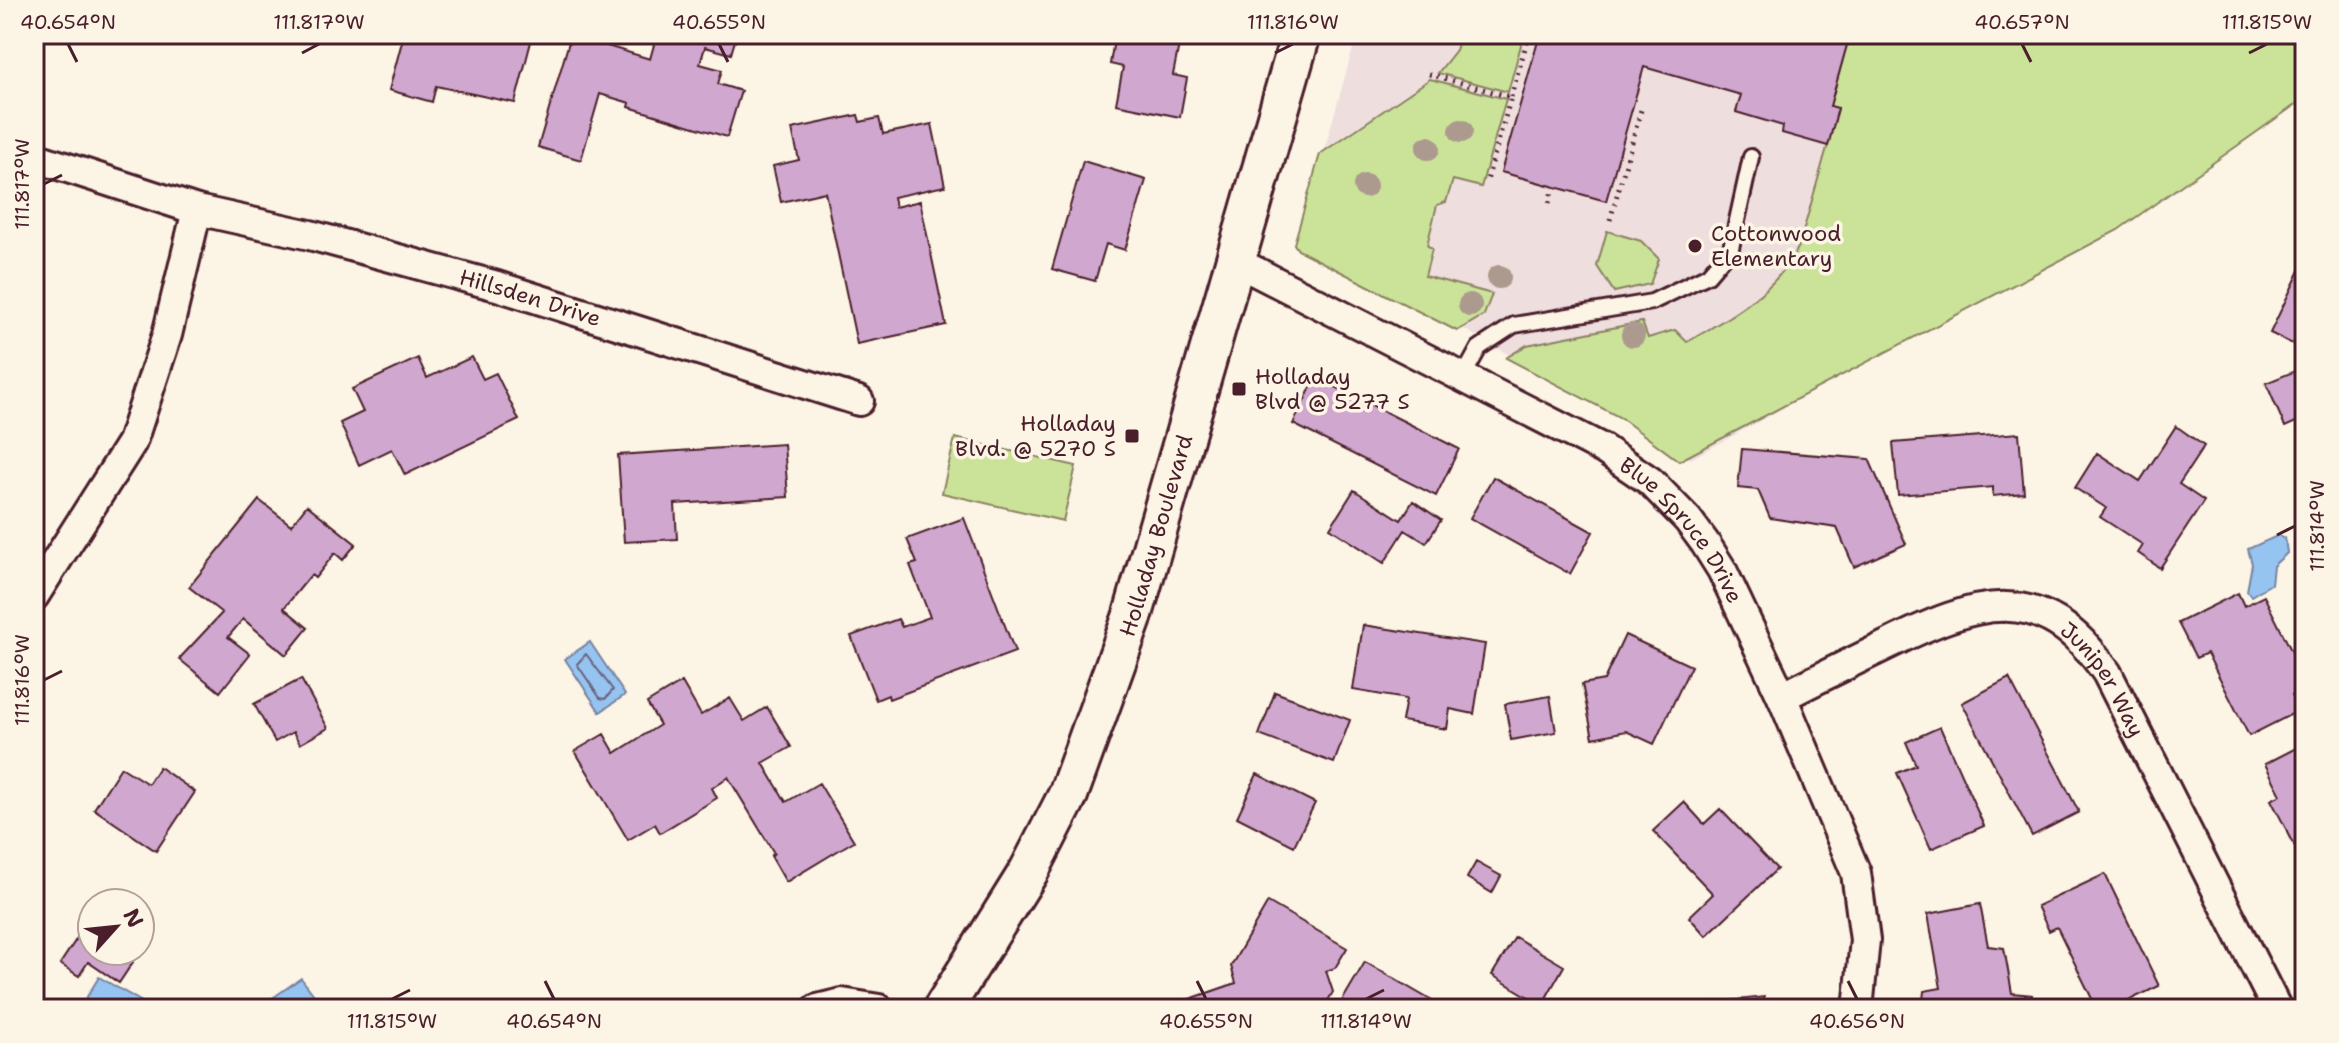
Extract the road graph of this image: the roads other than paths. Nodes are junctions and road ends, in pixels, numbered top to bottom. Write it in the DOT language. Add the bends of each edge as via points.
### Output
graph roads {
  1 [pos="1301,34"];
  2 [pos="34,157"];
  3 [pos="1751,157"];
  4 [pos="197,210"];
  5 [pos="1237,262"];
  6 [pos="1463,377"];
  7 [pos="859,401"];
  8 [pos="34,596"];
  9 [pos="1782,697"];
  10 [pos="817,1009"];
  11 [pos="879,1009"];
  12 [pos="943,1009"];
  13 [pos="1858,1009"];
  14 [pos="2277,1009"];
  1 -- 5 [label="main road, Holladay Boulevard"];
  2 -- 4 [label="street, Hillsden Drive"];
  3 -- 6 [label="lane" via="1731,248 1708,275 1652,302 1514,325 1479,348"];
  4 -- 7 [label="street, Hillsden Drive" via="497,286"];
  4 -- 8 [label="street" via="167,335 132,442"];
  5 -- 6 [label="street, Blue Spruce Drive"];
  5 -- 12 [label="main road, Holladay Boulevard" via="1132,618 1085,755 1029,871"];
  6 -- 9 [label="street, Blue Spruce Drive" via="1603,449 1670,499 1722,570"];
  9 -- 13 [label="street, Blue Spruce Drive" via="1856,873 1865,940"];
  9 -- 14 [label="street, Juniper Way" via="1931,623 1974,608 2020,609 2062,626 2107,673"];
  10 -- 11 [label="street" via="842,1003"];
}
